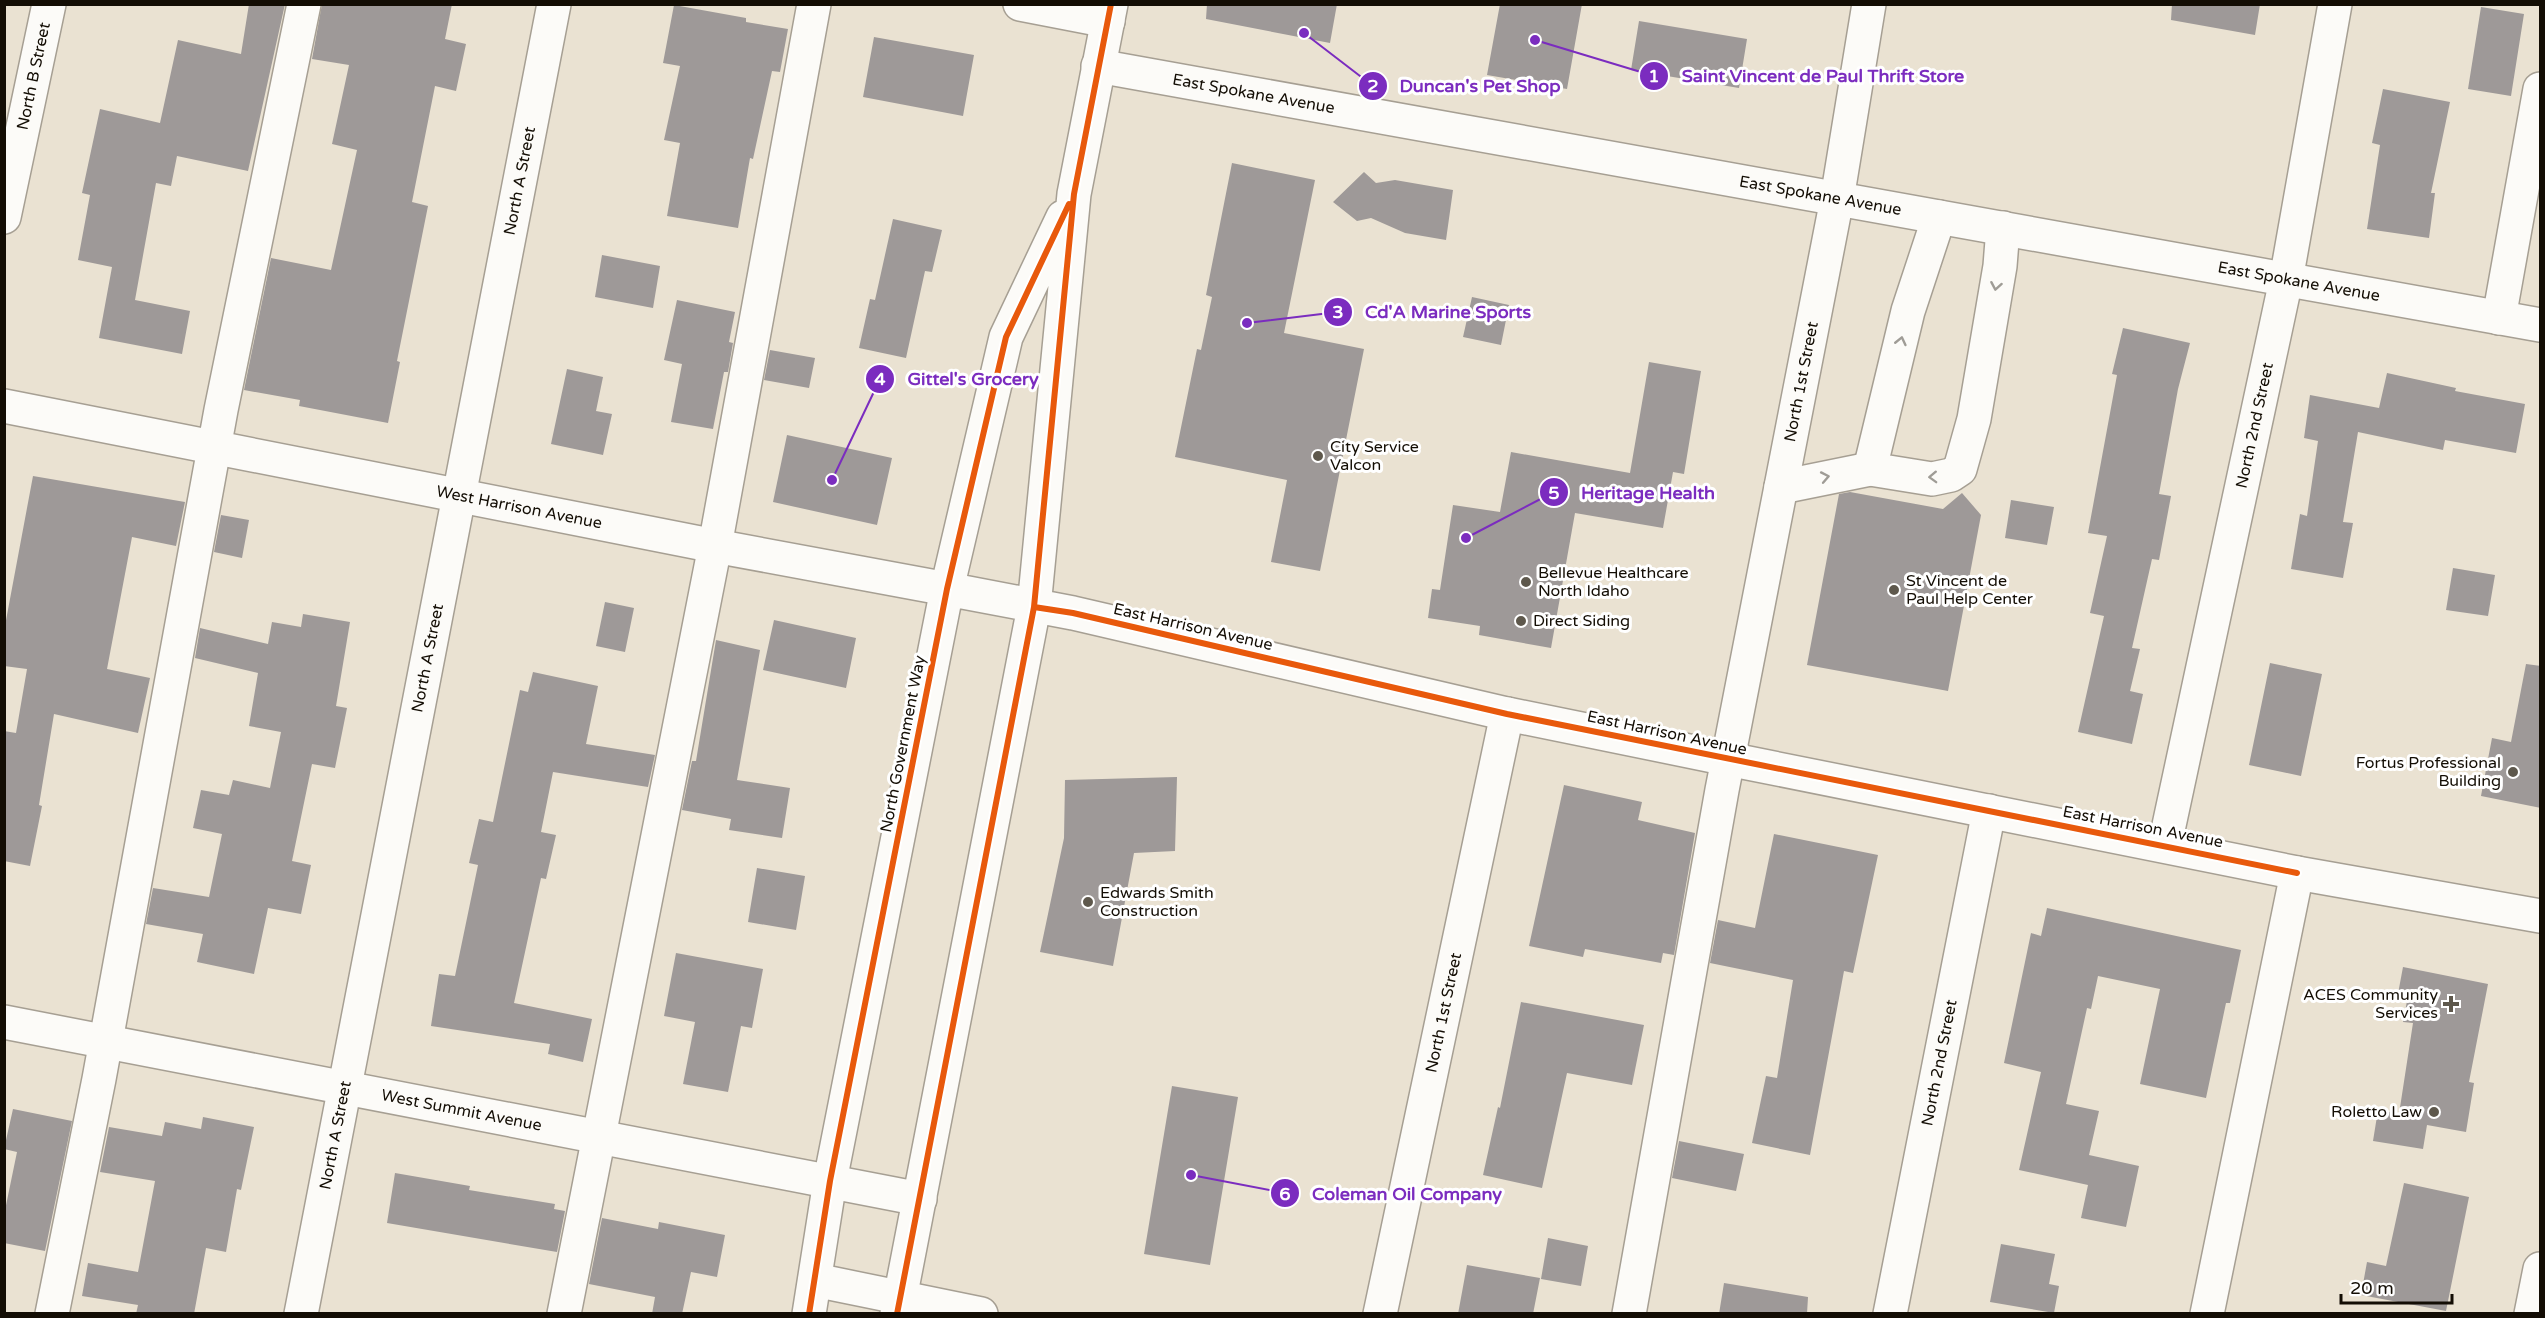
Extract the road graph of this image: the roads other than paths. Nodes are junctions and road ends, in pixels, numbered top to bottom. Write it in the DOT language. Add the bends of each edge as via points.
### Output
graph roads {
  1 [pos="49,4"];
  2 [pos="304,4"];
  3 [pos="554,4"];
  4 [pos="814,4"];
  5 [pos="1020,4"];
  6 [pos="1869,4"];
  7 [pos="2335,4"];
  8 [pos="1109,13"];
  9 [pos="1098,66"];
  10 [pos="2541,89"];
  11 [pos="1074,194"];
  12 [pos="1837,199"];
  13 [pos="4,217"];
  14 [pos="1939,217"];
  15 [pos="2003,228"];
  16 [pos="2286,280"];
  17 [pos="2499,318"];
  18 [pos="2541,325"];
  19 [pos="4,406"];
  20 [pos="214,447"];
  21 [pos="1870,469"];
  22 [pos="1781,487"];
  23 [pos="459,496"];
  24 [pos="715,546"];
  25 [pos="947,589"];
  26 [pos="1034,607"];
  27 [pos="1507,714"];
  28 [pos="1728,759"];
  29 [pos="1989,811"];
  30 [pos="2165,844"];
  31 [pos="2297,873"];
  32 [pos="2541,916"];
  33 [pos="4,1022"];
  34 [pos="104,1043"];
  35 [pos="344,1089"];
  36 [pos="598,1137"];
  37 [pos="830,1181"];
  38 [pos="920,1199"];
  39 [pos="2541,1269"];
  40 [pos="815,1280"];
  41 [pos="898,1306"];
  42 [pos="52,1314"];
  43 [pos="301,1314"];
  44 [pos="564,1314"];
  45 [pos="809,1314"];
  46 [pos="981,1314"];
  47 [pos="1380,1314"];
  48 [pos="1629,1314"];
  49 [pos="1890,1314"];
  50 [pos="2207,1314"];
  51 [pos="2532,1314"];
  1 -- 13 [label="street, North B Street"];
  2 -- 20 [label="street"];
  3 -- 23 [label="street, North A Street"];
  4 -- 24 [label="street"];
  5 -- 8 [label="street"];
  6 -- 12 [label="street, North 1st Street"];
  7 -- 16 [label="street, North 2nd Street"];
  8 -- 9 [label="street, North Government Way"];
  9 -- 11 [label="street, North Government Way"];
  9 -- 12 [label="street, East Spokane Avenue"];
  10 -- 17 [label="street"];
  11 -- 25 [label="street, North Government Way" via="1006,337"];
  11 -- 26 [label="street, North Government Way"];
  12 -- 14 [label="street, East Spokane Avenue"];
  12 -- 22 [label="street, North 1st Street"];
  14 -- 15 [label="street, East Spokane Avenue"];
  21 -- 14 [label="street, one-way" via="1908,311"];
  15 -- 16 [label="street, East Spokane Avenue"];
  15 -- 21 [label="street, one-way" via="1974,419 1960,469 1932,479"];
  16 -- 17 [label="street, East Spokane Avenue"];
  16 -- 30 [label="street, North 2nd Street"];
  17 -- 18 [label="street, East Spokane Avenue"];
  19 -- 20 [label="street, West Harrison Avenue"];
  20 -- 23 [label="street, West Harrison Avenue"];
  20 -- 34 [label="street"];
  22 -- 21 [label="street, one-way"];
  22 -- 28 [label="street, North 1st Street"];
  23 -- 24 [label="street, West Harrison Avenue"];
  23 -- 35 [label="street, North A Street"];
  24 -- 25 [label="street, West Harrison Avenue"];
  24 -- 36 [label="street"];
  25 -- 26 [label="street, West Harrison Avenue"];
  25 -- 37 [label="street, North Government Way"];
  26 -- 27 [label="street, East Harrison Avenue"];
  26 -- 38 [label="street, North Government Way"];
  27 -- 28 [label="street, East Harrison Avenue"];
  27 -- 47 [label="street, North 1st Street"];
  28 -- 29 [label="street, East Harrison Avenue"];
  28 -- 48 [label="street, North 1st Street"];
  29 -- 30 [label="street, East Harrison Avenue"];
  29 -- 49 [label="street, North 2nd Street"];
  30 -- 31 [label="street, East Harrison Avenue"];
  31 -- 32 [label="street, East Harrison Avenue"];
  31 -- 50 [label="street"];
  33 -- 34 [label="street, West Summit Avenue"];
  34 -- 35 [label="street, West Summit Avenue"];
  34 -- 42 [label="street"];
  35 -- 36 [label="street, West Summit Avenue"];
  35 -- 43 [label="street, North A Street"];
  36 -- 37 [label="street, West Summit Avenue"];
  36 -- 44 [label="street"];
  37 -- 38 [label="street, West Summit Avenue"];
  37 -- 40 [label="street, North Government Way"];
  38 -- 41 [label="street, North Government Way"];
  39 -- 51 [label="street"];
  40 -- 41 [label="street"];
  40 -- 45 [label="street, North Government Way"];
  41 -- 46 [label="street"];
}
